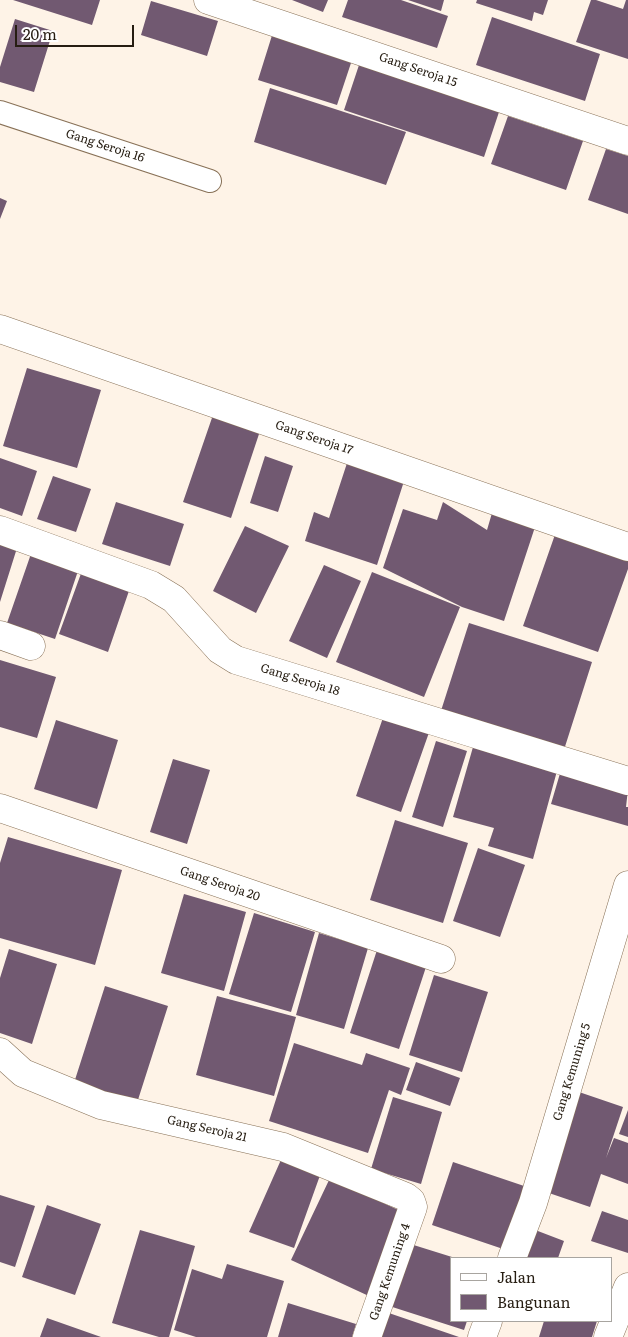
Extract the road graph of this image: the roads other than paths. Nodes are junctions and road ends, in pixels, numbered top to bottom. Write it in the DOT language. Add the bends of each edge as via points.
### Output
graph roads {
  1 [pos="208,0"];
  2 [pos="0,112"];
  3 [pos="628,141"];
  4 [pos="210,181"];
  5 [pos="0,329"];
  6 [pos="0,530"];
  7 [pos="628,547"];
  8 [pos="0,635"];
  9 [pos="31,646"];
  10 [pos="628,781"];
  11 [pos="0,808"];
  12 [pos="628,885"];
  13 [pos="441,959"];
  14 [pos="0,1052"];
  15 [pos="413,1208"];
  16 [pos="512,1257"];
  17 [pos="628,1287"];
  18 [pos="488,1322"];
  19 [pos="367,1337"];
  20 [pos="482,1337"];
  21 [pos="608,1337"];
  1 -- 3 [label="street, Gang Seroja 15"];
  2 -- 4 [label="lane, Gang Seroja 16"];
  5 -- 7 [label="street, Gang Seroja 17"];
  6 -- 10 [label="street, Gang Seroja 18" via="151,585 174,598 220,650 236,660"];
  8 -- 9 [label="street"];
  11 -- 13 [label="street, Gang Seroja 20"];
  12 -- 16 [label="street, Gang Kemuning 5" via="533,1203"];
  14 -- 15 [label="street, Gang Seroja 21" via="23,1073 101,1105 284,1147 406,1197"];
  15 -- 19 [label="street, Gang Kemuning 4"];
  17 -- 21 [label="street"];
  18 -- 20 [label="street"];
}
